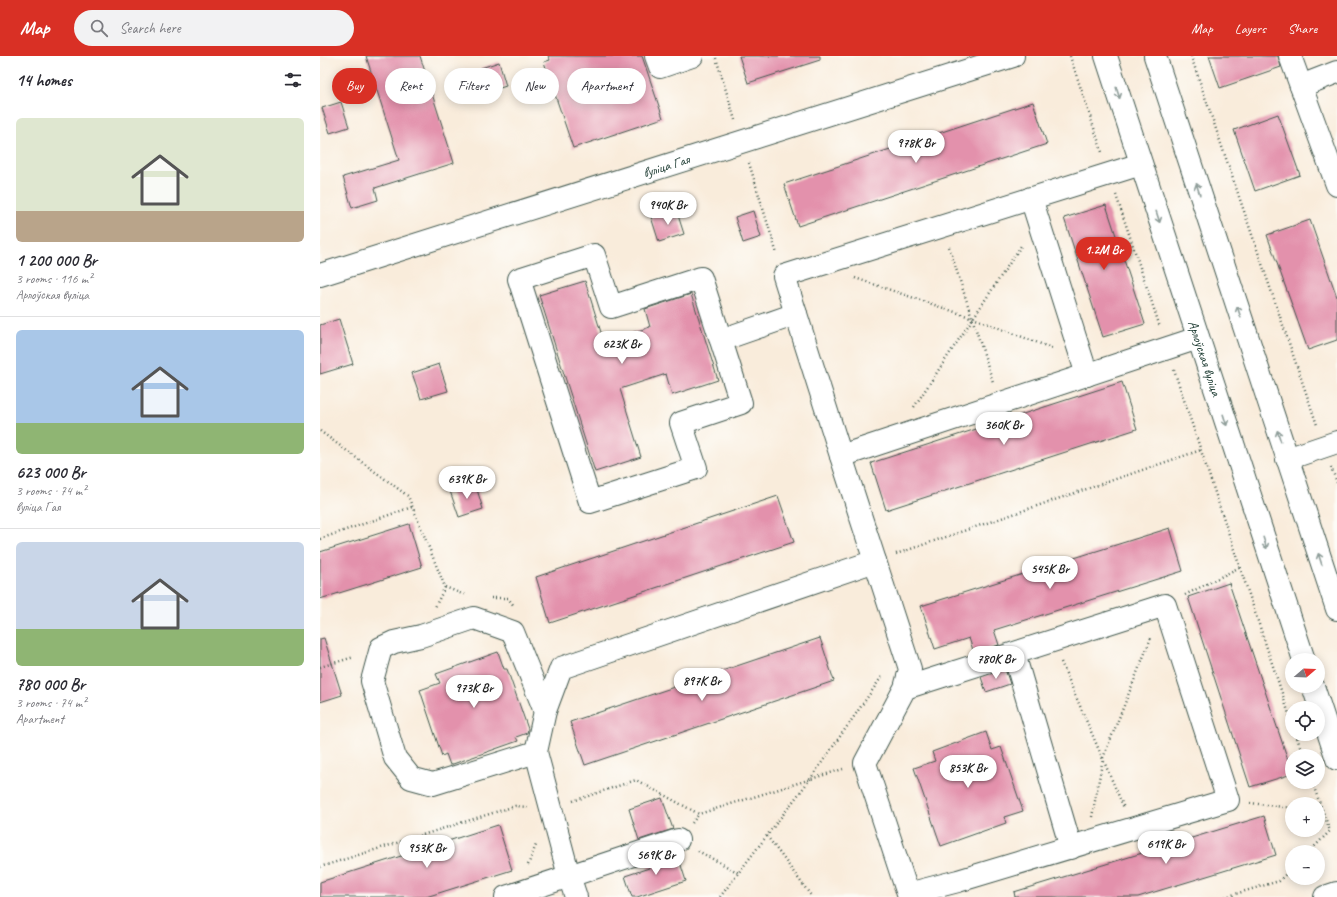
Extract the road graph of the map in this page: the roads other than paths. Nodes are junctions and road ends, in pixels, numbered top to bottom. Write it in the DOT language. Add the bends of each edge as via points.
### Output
graph roads {
  1 [pos="656,56"];
  2 [pos="692,56"];
  3 [pos="1013,56"];
  4 [pos="1106,56"];
  5 [pos="1155,56"];
  6 [pos="1290,56"];
  7 [pos="1337,72"];
  8 [pos="1300,86"];
  9 [pos="1141,164"];
  10 [pos="1337,185"];
  11 [pos="1031,198"];
  12 [pos="320,275"];
  13 [pos="796,314"];
  14 [pos="1198,338"];
  15 [pos="721,340"];
  16 [pos="1085,368"];
  17 [pos="1331,444"];
  18 [pos="841,456"];
  19 [pos="1287,460"];
  20 [pos="875,561"];
  21 [pos="1337,609"];
  22 [pos="1302,653"];
  23 [pos="1014,654"];
  24 [pos="905,688"];
  25 [pos="1315,693"];
  26 [pos="545,711"];
  27 [pos="536,752"];
  28 [pos="1337,759"];
  29 [pos="678,840"];
  30 [pos="1079,845"];
  31 [pos="569,876"];
  32 [pos="961,889"];
  33 [pos="1337,893"];
  34 [pos="511,895"];
  35 [pos="903,895"];
  36 [pos="576,897"];
  37 [pos="1325,897"];
  1 -- 2 [label="main road" via="660,67"];
  3 -- 12 [label="main road, вуліца Гая"];
  4 -- 9 [label="main road, Арлоўская вуліца, one-way"];
  19 -- 5 [label="main road, one-way"];
  6 -- 8 [label="main road"];
  7 -- 8 [label="main road"];
  8 -- 10 [label="main road"];
  9 -- 11 [label="main road"];
  9 -- 14 [label="main road, Арлоўская вуліца, one-way"];
  11 -- 13 [label="main road" via="784,276"];
  11 -- 16 [label="main road"];
  13 -- 15 [label="main road"];
  13 -- 18 [label="main road"];
  14 -- 16 [label="main road" via="1167,349"];
  14 -- 22 [label="main road, Арлоўская вуліца, one-way"];
  15 -- 15 [label="main road" via="741,403 681,422 696,468 590,502 519,279 594,255 610,307 701,278"];
  16 -- 18 [label="main road" via="999,404"];
  17 -- 19 [label="main road"];
  18 -- 20 [label="main road"];
  21 -- 19 [label="main road, one-way"];
  20 -- 24 [label="main road" via="910,669"];
  20 -- 26 [label="main road" via="561,668"];
  23 -- 24 [label="main road"];
  23 -- 30 [label="main road"];
  23 -- 30 [label="main road" via="1165,605 1228,800"];
  24 -- 35 [label="main road" via="865,763"];
  25 -- 28 [label="main road"];
  26 -- 27 [label="main road"];
  26 -- 27 [label="main road" via="513,632 474,618 381,648 372,681 395,758 411,778 432,784"];
  27 -- 31 [label="main road"];
  29 -- 31 [label="main road"];
  30 -- 32 [label="main road"];
  31 -- 34 [label="main road"];
  31 -- 36 [label="main road"];
  32 -- 35 [label="main road"];
  33 -- 37 [label="main road"];
}
